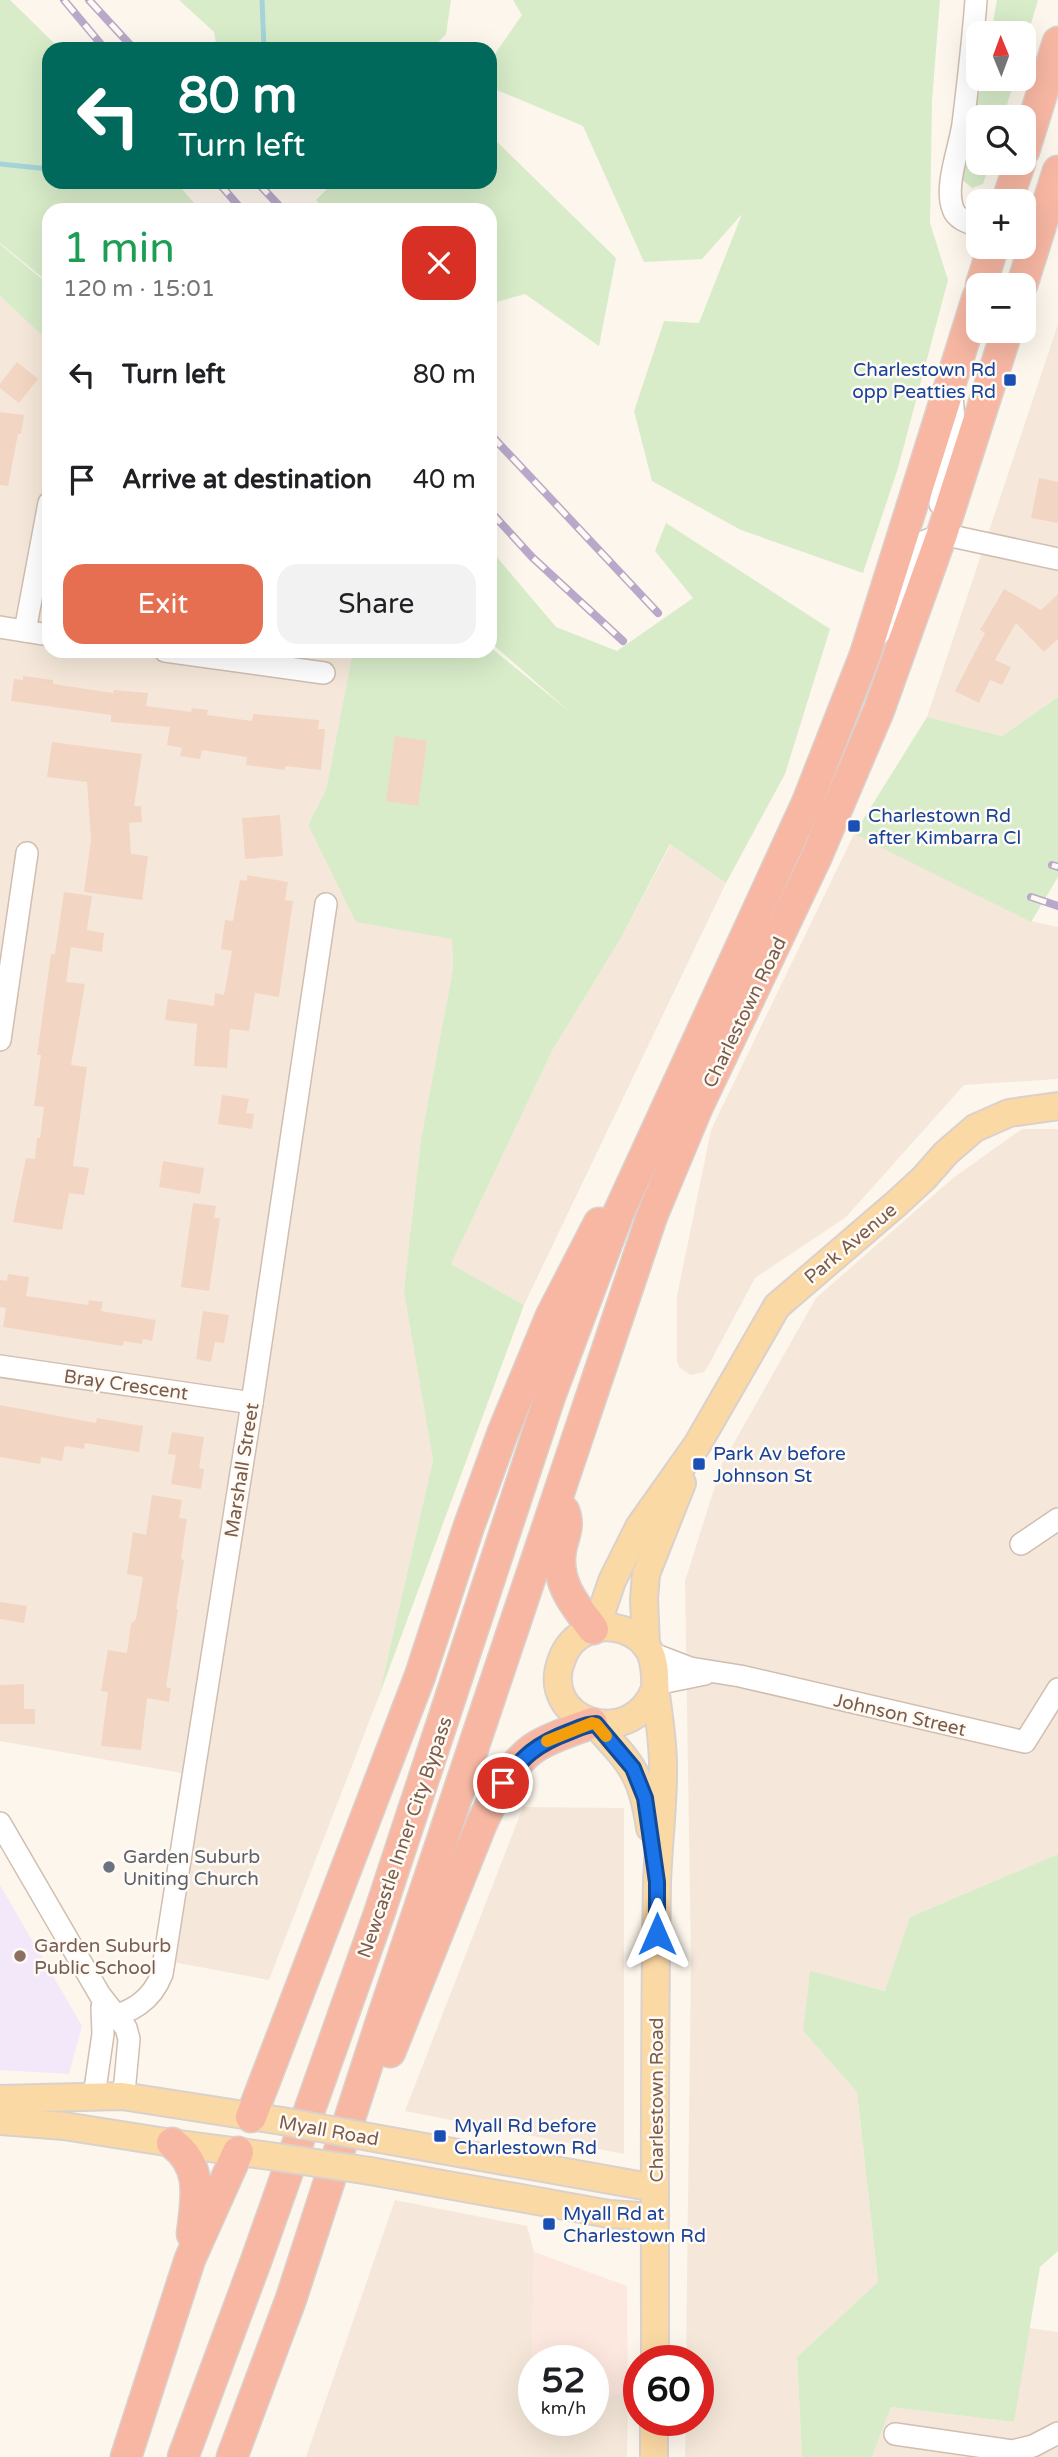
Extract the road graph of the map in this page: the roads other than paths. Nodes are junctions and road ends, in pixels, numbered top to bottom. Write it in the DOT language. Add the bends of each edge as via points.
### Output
graph roads {
  1 [pos="976,0"];
  2 [pos="1058,42"];
  3 [pos="1036,112"];
  4 [pos="1058,172"];
  5 [pos="966,221"];
  6 [pos="1036,225"];
  7 [pos="966,336"];
  8 [pos="1003,343"];
  9 [pos="951,386"];
  10 [pos="942,534"];
  11 [pos="42,540"];
  12 [pos="1058,559"];
  13 [pos="0,627"];
  14 [pos="25,631"];
  15 [pos="42,634"];
  16 [pos="865,655"];
  17 [pos="216,658"];
  18 [pos="324,673"];
  19 [pos="27,853"];
  20 [pos="326,904"];
  21 [pos="0,1040"];
  22 [pos="1058,1105"];
  23 [pos="618,1214"];
  24 [pos="0,1366"];
  25 [pos="252,1403"];
  26 [pos="697,1445"];
  27 [pos="558,1494"];
  28 [pos="1058,1519"];
  29 [pos="1021,1544"];
  30 [pos="594,1629"];
  31 [pos="648,1650"];
  32 [pos="714,1673"];
  33 [pos="656,1686"];
  34 [pos="1058,1689"];
  35 [pos="594,1724"];
  36 [pos="0,1823"];
  37 [pos="657,1882"];
  38 [pos="111,2018"];
  39 [pos="94,2096"];
  40 [pos="122,2096"];
  41 [pos="0,2099"];
  42 [pos="251,2117"];
  43 [pos="0,2120"];
  44 [pos="97,2130"];
  45 [pos="172,2143"];
  46 [pos="238,2152"];
  47 [pos="280,2154"];
  48 [pos="655,2188"];
  49 [pos="655,2217"];
  50 [pos="190,2259"];
  51 [pos="291,2299"];
  52 [pos="654,2345"];
  53 [pos="1058,2433"];
  54 [pos="895,2434"];
  55 [pos="654,2436"];
  56 [pos="126,2457"];
  57 [pos="183,2457"];
  58 [pos="232,2457"];
  59 [pos="654,2457"];
  1 -- 5 [label="street" via="951,203 954,212"];
  2 -- 3 [label="highway"];
  4 -- 6 [label="highway"];
  7 -- 9 [label="highway, Charlestown Road"];
  8 -- 10 [label="highway, Charlestown Road"];
  9 -- 10 [label="street, Charlestown Road" via="954,423 939,509"];
  9 -- 16 [label="highway, Charlestown Road"];
  10 -- 12 [label="street"];
  10 -- 16 [label="street, Charlestown Road" via="919,544 898,605"];
  10 -- 27 [label="highway, Charlestown Road" via="864,747 782,934 698,1105 652,1216"];
  11 -- 14 [label="street"];
  13 -- 14 [label="street"];
  14 -- 15 [label="street"];
  16 -- 23 [label="highway, Charlestown Road" via="807,803"];
  17 -- 18 [label="street"];
  19 -- 21 [label="street"];
  20 -- 25 [label="street, Marshall Street"];
  22 -- 26 [label="main road, Park Avenue" via="1009,1114 975,1128 897,1203 777,1306"];
  23 -- 42 [label="highway" via="596,1224 508,1419 420,1676"];
  23 -- 57 [label="highway, Newcastle Inner City Bypass" via="550,1396 379,1914"];
  24 -- 25 [label="street, Bray Crescent"];
  25 -- 38 [label="street, Marshall Street" via="162,1974 145,2001"];
  26 -- 30 [label="main road, Park Avenue" via="639,1527"];
  26 -- 31 [label="main road, Park Avenue" via="646,1574"];
  27 -- 30 [label="highway" via="568,1521 559,1559 562,1579"];
  27 -- 51 [label="highway, Newcastle Inner City Bypass"];
  28 -- 29 [label="street"];
  30 -- 31 [label="main road" via="621,1629 636,1636"];
  30 -- 35 [label="main road, Charlestown Road" via="566,1650 558,1680 566,1703"];
  31 -- 32 [label="street, Johnson Street"];
  31 -- 33 [label="main road, Charlestown Road"];
  32 -- 33 [label="street, Johnson Street"];
  32 -- 34 [label="street, Johnson Street" via="1026,1742"];
  33 -- 35 [label="main road" via="648,1703 633,1717 622,1723"];
  33 -- 37 [label="main road, Charlestown Road" via="663,1772"];
  35 -- 37 [label="main road, Charlestown Road" via="628,1760 640,1781"];
  35 -- 51 [label="highway" via="529,1752 491,1804"];
  36 -- 38 [label="street"];
  37 -- 48 [label="main road, Charlestown Road"];
  38 -- 39 [label="street" via="103,2034"];
  38 -- 40 [label="street" via="125,2025 129,2036"];
  39 -- 40 [label="main road, Myall Road"];
  39 -- 41 [label="main road, Myall Road"];
  39 -- 44 [label="main road"];
  40 -- 42 [label="main road, Myall Road"];
  40 -- 44 [label="main road"];
  42 -- 46 [label="main road"];
  42 -- 47 [label="main road" via="263,2138"];
  42 -- 48 [label="main road, Myall Road, bridge"];
  43 -- 44 [label="main road, Myall Road"];
  44 -- 45 [label="main road, Myall Road"];
  45 -- 46 [label="main road, Myall Road"];
  45 -- 50 [label="highway" via="189,2159 195,2182"];
  46 -- 47 [label="main road, Myall Road"];
  46 -- 50 [label="highway"];
  47 -- 49 [label="main road, Myall Road, bridge" via="609,2214"];
  48 -- 49 [label="main road, Charlestown Road"];
  49 -- 52 [label="main road, Charlestown Road"];
  50 -- 56 [label="highway"];
  51 -- 58 [label="highway, Newcastle Inner City Bypass"];
  53 -- 54 [label="street" via="1012,2451"];
  55 -- 59 [label="main road"];
}
